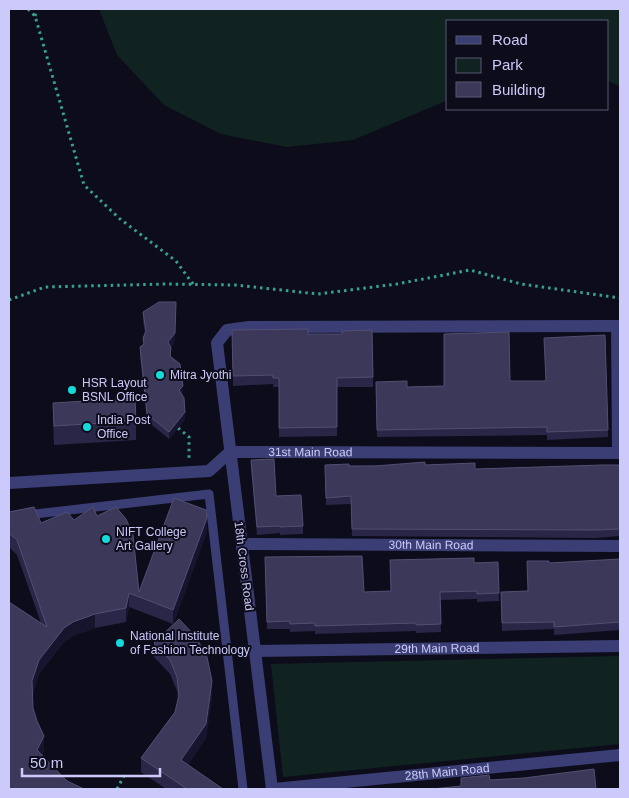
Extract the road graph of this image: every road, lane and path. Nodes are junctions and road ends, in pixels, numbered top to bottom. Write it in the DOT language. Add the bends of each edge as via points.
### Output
graph roads {
  1 [pos="28,9"];
  2 [pos="37,9"];
  3 [pos="35,16"];
  4 [pos="193,284"];
  5 [pos="620,298"];
  6 [pos="9,300"];
  7 [pos="619,326"];
  8 [pos="178,428"];
  9 [pos="230,452"];
  10 [pos="619,453"];
  11 [pos="188,473"];
  12 [pos="9,483"];
  13 [pos="9,517"];
  14 [pos="242,544"];
  15 [pos="620,546"];
  16 [pos="620,646"];
  17 [pos="255,651"];
  18 [pos="620,755"];
  19 [pos="126,772"];
  20 [pos="117,789"];
  21 [pos="243,789"];
  22 [pos="273,789"];
  1 -- 3 [label="path"];
  2 -- 3 [label="path"];
  3 -- 4 [label="path" via="84,185 120,219 176,260"];
  4 -- 5 [label="path" via="318,294 470,270 520,284"];
  4 -- 6 [label="path" via="45,287"];
  7 -- 9 [label="street, 18th Cross Road" via="227,330 217,342"];
  7 -- 10 [label="street"];
  8 -- 11 [label="path" via="189,438"];
  9 -- 10 [label="street, 31st Main Road"];
  9 -- 11 [label="street" via="209,471"];
  9 -- 14 [label="street, 18th Cross Road"];
  11 -- 12 [label="street"];
  13 -- 21 [label="lane" via="209,494"];
  14 -- 15 [label="street, 30th Main Road"];
  14 -- 17 [label="street, 18th Cross Road"];
  16 -- 17 [label="street, 29th Main Road"];
  17 -- 22 [label="street, 18th Cross Road"];
  18 -- 22 [label="street, 28th Main Road"];
  19 -- 20 [label="path"];
}
